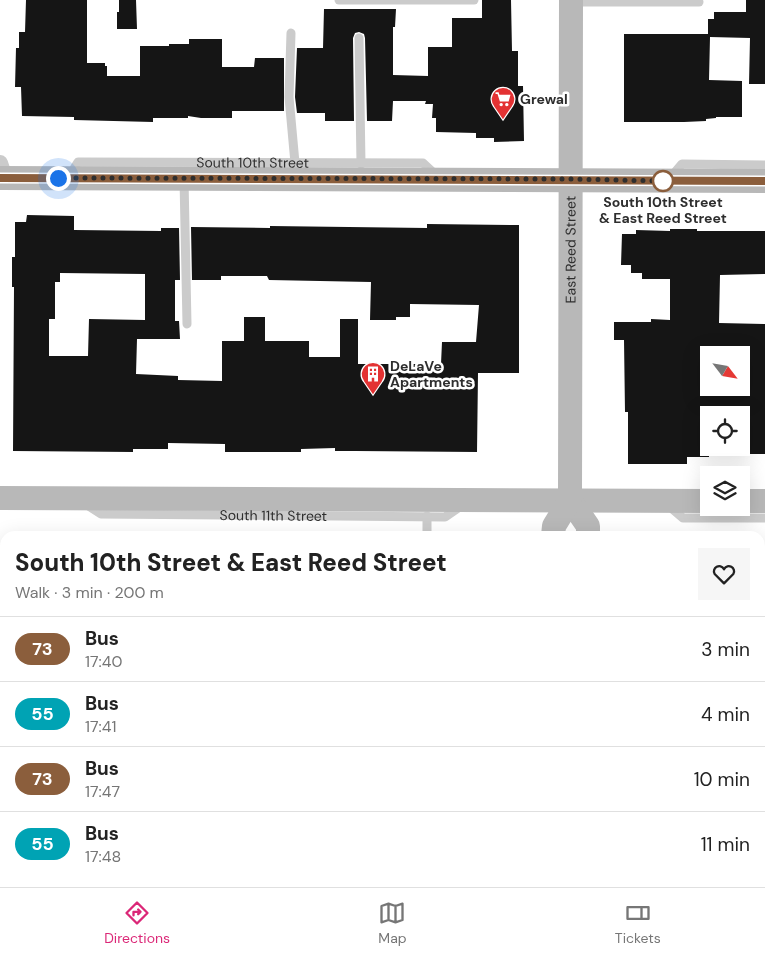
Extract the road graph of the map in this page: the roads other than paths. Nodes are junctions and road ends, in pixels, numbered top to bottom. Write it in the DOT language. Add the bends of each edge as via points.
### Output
graph roads {
  1 [pos="339,0"];
  2 [pos="474,0"];
  3 [pos="571,1"];
  4 [pos="699,2"];
  5 [pos="291,33"];
  6 [pos="359,38"];
  7 [pos="295,163"];
  8 [pos="361,164"];
  9 [pos="765,165"];
  10 [pos="2,173"];
  11 [pos="68,178"];
  12 [pos="184,178"];
  13 [pos="441,179"];
  14 [pos="570,179"];
  15 [pos="668,181"];
  16 [pos="765,181"];
  17 [pos="188,324"];
  18 [pos="77,497"];
  19 [pos="0,498"];
  20 [pos="469,500"];
  21 [pos="570,500"];
  22 [pos="664,501"];
  23 [pos="700,501"];
  24 [pos="750,501"];
  25 [pos="765,501"];
  26 [pos="428,516"];
  27 [pos="765,518"];
  28 [pos="427,531"];
  29 [pos="554,531"];
  30 [pos="588,531"];
  1 -- 2 [label="lane"];
  3 -- 4 [label="lane"];
  3 -- 14 [label="main road, East Reed Street"];
  5 -- 7 [label="lane" via="290,97"];
  6 -- 8 [label="lane"];
  7 -- 8 [label="lane, South 10th Street"];
  7 -- 11 [label="lane, South 10th Street" via="78,162"];
  8 -- 13 [label="lane, South 10th Street" via="423,163"];
  9 -- 15 [label="lane" via="682,164"];
  10 -- 11 [label="main road, South 10th Street"];
  11 -- 12 [label="main road, South 10th Street"];
  12 -- 13 [label="main road, South 10th Street"];
  12 -- 17 [label="lane"];
  13 -- 14 [label="main road, South 10th Street"];
  14 -- 15 [label="main road, South 10th Street"];
  14 -- 21 [label="main road, East Reed Street"];
  15 -- 16 [label="main road, South 10th Street"];
  18 -- 19 [label="main road, South 11th Street"];
  18 -- 20 [label="main road, South 11th Street"];
  18 -- 26 [label="lane, South 11th Street" via="101,514"];
  20 -- 21 [label="main road, South 11th Street"];
  20 -- 26 [label="lane, South 11th Street" via="445,517"];
  21 -- 22 [label="main road, South 11th Street"];
  21 -- 29 [label="main road"];
  21 -- 30 [label="main road" via="588,526"];
  22 -- 23 [label="main road, South 11th Street"];
  22 -- 27 [label="lane" via="683,518"];
  24 -- 25 [label="main road"];
  26 -- 28 [label="lane"];
}
